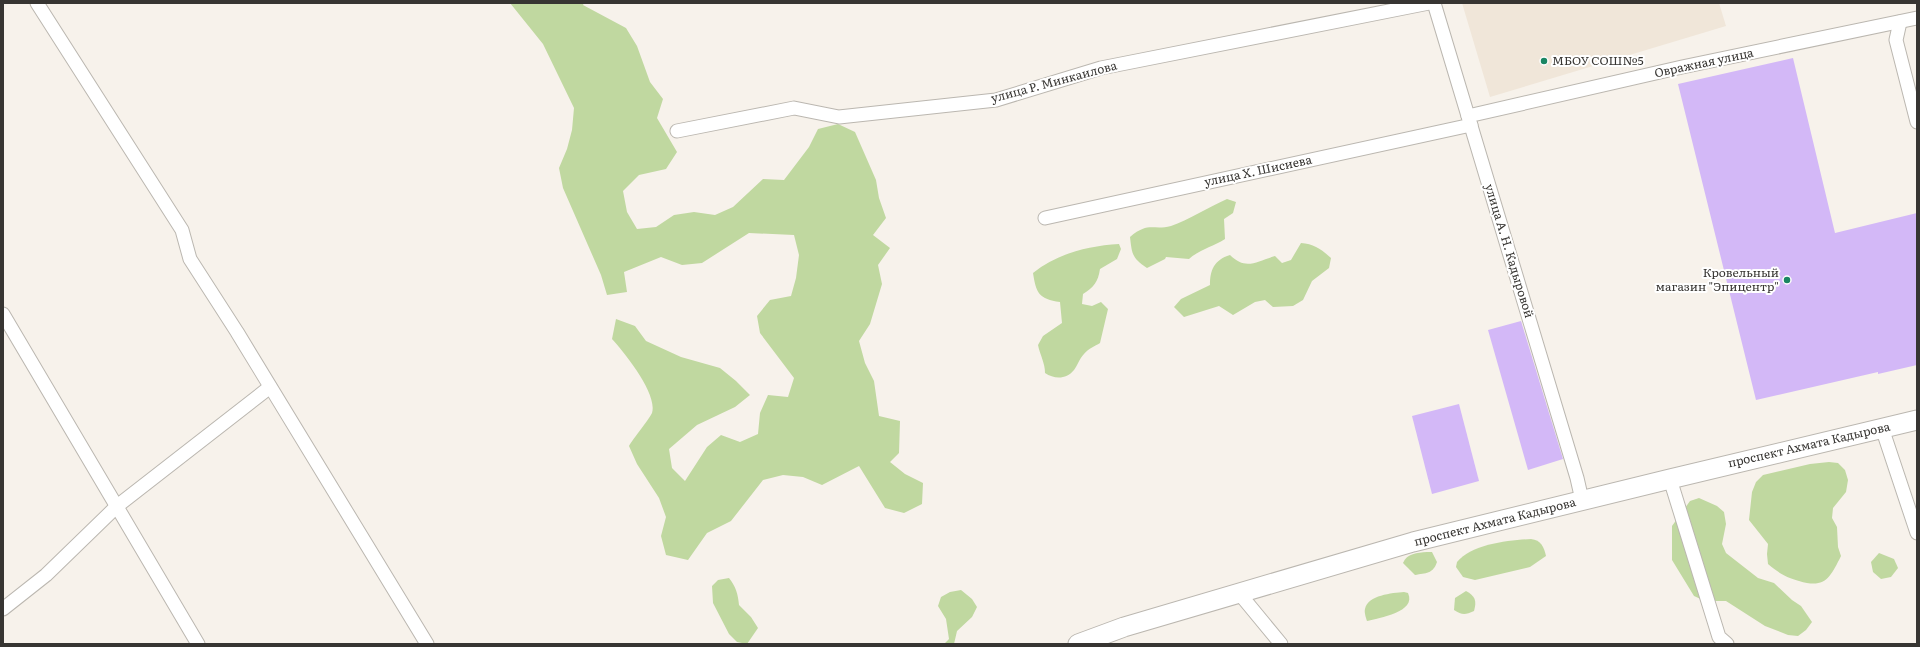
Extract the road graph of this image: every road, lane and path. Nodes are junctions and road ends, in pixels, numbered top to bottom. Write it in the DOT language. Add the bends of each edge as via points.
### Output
graph roads {
  1 [pos="37,3"];
  2 [pos="1429,3"];
  3 [pos="1434,3"];
  4 [pos="1917,18"];
  5 [pos="1900,22"];
  6 [pos="1470,121"];
  7 [pos="1917,122"];
  8 [pos="677,130"];
  9 [pos="1046,218"];
  10 [pos="3,314"];
  11 [pos="270,387"];
  12 [pos="1917,420"];
  13 [pos="1882,428"];
  14 [pos="1670,478"];
  15 [pos="1582,500"];
  16 [pos="116,507"];
  17 [pos="1917,533"];
  18 [pos="1239,593"];
  19 [pos="3,609"];
  20 [pos="198,644"];
  21 [pos="427,644"];
  22 [pos="1078,644"];
  23 [pos="1281,644"];
  24 [pos="1727,644"];
  1 -- 11 [label="street" via="182,230 190,259"];
  2 -- 8 [label="street, улица Р. Минкаилова" via="1101,68 996,100 839,117 794,108"];
  3 -- 6 [label="street, улица А. Н. Кадыровой"];
  4 -- 5 [label="street, Овражная улица"];
  5 -- 6 [label="street, Овражная улица" via="1682,67"];
  5 -- 7 [label="street" via="1896,40"];
  6 -- 9 [label="street, улица Х. Шисиева"];
  6 -- 15 [label="street, улица А. Н. Кадыровой"];
  10 -- 16 [label="street"];
  11 -- 16 [label="street"];
  11 -- 21 [label="street"];
  12 -- 13 [label="street, проспект Ахмата Кадырова"];
  13 -- 14 [label="street, проспект Ахмата Кадырова"];
  13 -- 17 [label="street"];
  14 -- 15 [label="street, проспект Ахмата Кадырова"];
  14 -- 24 [label="street" via="1719,637"];
  15 -- 18 [label="street, проспект Ахмата Кадырова" via="1413,542"];
  16 -- 19 [label="street" via="46,575"];
  16 -- 20 [label="street"];
  18 -- 22 [label="street, проспект Ахмата Кадырова" via="1124,626"];
  18 -- 23 [label="street"];
}
